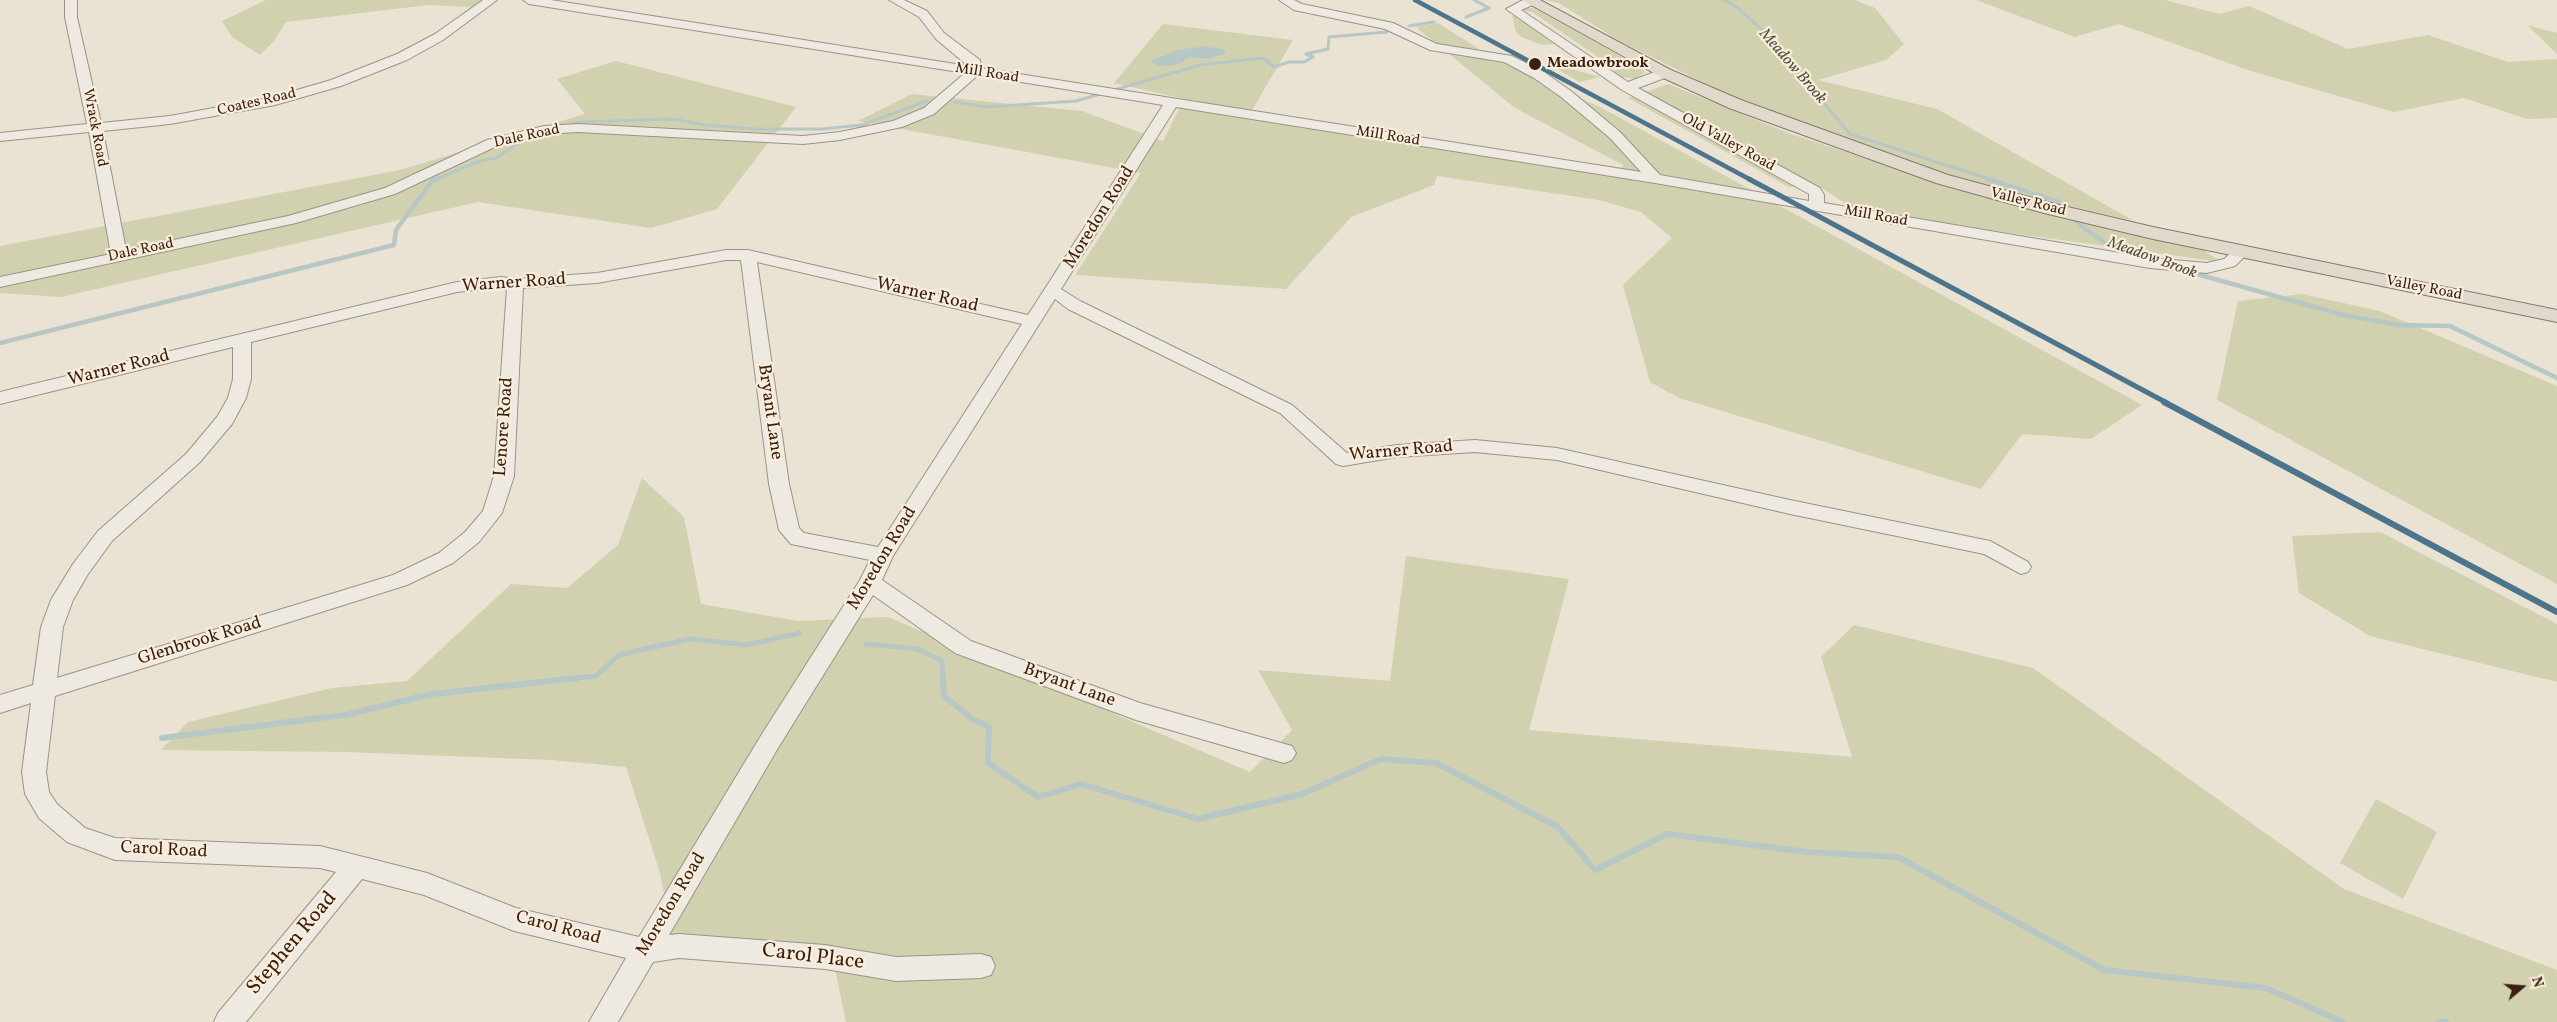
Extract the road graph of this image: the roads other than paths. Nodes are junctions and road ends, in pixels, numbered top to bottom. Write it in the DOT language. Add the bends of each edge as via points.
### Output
graph roads {
  1 [pos="71,0"];
  2 [pos="491,0"];
  3 [pos="529,0"];
  4 [pos="895,0"];
  5 [pos="1284,0"];
  6 [pos="1530,1"];
  7 [pos="974,72"];
  8 [pos="1665,73"];
  9 [pos="1627,87"];
  10 [pos="1172,102"];
  11 [pos="95,128"];
  12 [pos="0,136"];
  13 [pos="1655,179"];
  14 [pos="1816,206"];
  15 [pos="2241,252"];
  16 [pos="748,255"];
  17 [pos="119,256"];
  18 [pos="0,282"];
  19 [pos="515,284"];
  20 [pos="1054,291"];
  21 [pos="2557,316"];
  22 [pos="1032,321"];
  23 [pos="242,338"];
  24 [pos="0,398"];
  25 [pos="883,555"];
  26 [pos="2021,567"];
  27 [pos="400,580"];
  28 [pos="870,582"];
  29 [pos="43,691"];
  30 [pos="0,704"];
  31 [pos="1284,753"];
  32 [pos="358,865"];
  33 [pos="645,951"];
  34 [pos="981,966"];
  35 [pos="228,1022"];
  36 [pos="602,1022"];
  1 -- 11 [label="street, Wrack Road" via="71,17"];
  2 -- 11 [label="street, Coates Road" via="416,50 329,85 226,111"];
  3 -- 7 [label="street, Mill Road"];
  4 -- 7 [label="street" via="923,14 940,36 975,63"];
  5 -- 13 [label="street" via="1298,7 1389,26 1434,47 1507,59 1539,75 1566,94 1615,135"];
  6 -- 8 [label="main road, Valley Road"];
  6 -- 9 [label="street, Old Valley Road" via="1512,9"];
  7 -- 10 [label="street, Mill Road"];
  7 -- 17 [label="street, Dale Road" via="930,110 897,124 803,140 578,128 544,130 492,143 390,192 292,220"];
  8 -- 9 [label="street"];
  8 -- 15 [label="main road, Valley Road" via="1735,104 1942,179 2052,209"];
  9 -- 14 [label="street, Old Valley Road" via="1815,191"];
  10 -- 13 [label="street, Mill Road"];
  10 -- 20 [label="street, Moredon Road"];
  11 -- 12 [label="street, Coates Road"];
  11 -- 17 [label="street, Wrack Road"];
  13 -- 14 [label="street, Mill Road"];
  14 -- 15 [label="street, Mill Road" via="2195,268 2229,263"];
  15 -- 21 [label="main road, Valley Road"];
  16 -- 19 [label="street, Warner Road" via="726,255 596,278"];
  16 -- 22 [label="street, Warner Road"];
  16 -- 25 [label="street, Bryant Lane" via="779,484 789,530 798,539"];
  17 -- 18 [label="street, Dale Road"];
  19 -- 23 [label="street, Warner Road" via="501,282 457,287"];
  19 -- 27 [label="street, Lenore Road" via="504,476 492,513 472,537 446,558"];
  20 -- 22 [label="street, Moredon Road"];
  20 -- 26 [label="street, Warner Road" via="1074,305 1280,405 1343,460 1398,451 1475,446 1557,454 1990,548"];
  22 -- 25 [label="street, Moredon Road"];
  23 -- 24 [label="street, Warner Road"];
  23 -- 29 [label="street, Carol Road" via="242,379 237,398 225,420 193,458 105,536 62,600 52,627"];
  25 -- 28 [label="street, Moredon Road"];
  27 -- 29 [label="street, Glenbrook Road"];
  28 -- 31 [label="street, Bryant Lane" via="963,647 1136,711"];
  28 -- 33 [label="street, Moredon Road" via="770,741"];
  29 -- 30 [label="street, Glenbrook Road"];
  29 -- 32 [label="street, Carol Road" via="34,772 37,794 48,811 76,835 115,849 320,857"];
  32 -- 33 [label="street, Carol Road" via="427,884 514,918"];
  32 -- 35 [label="street, Stephen Road"];
  33 -- 34 [label="street, Carol Place" via="679,946 825,957 896,969"];
  33 -- 36 [label="street, Moredon Road"];
}
